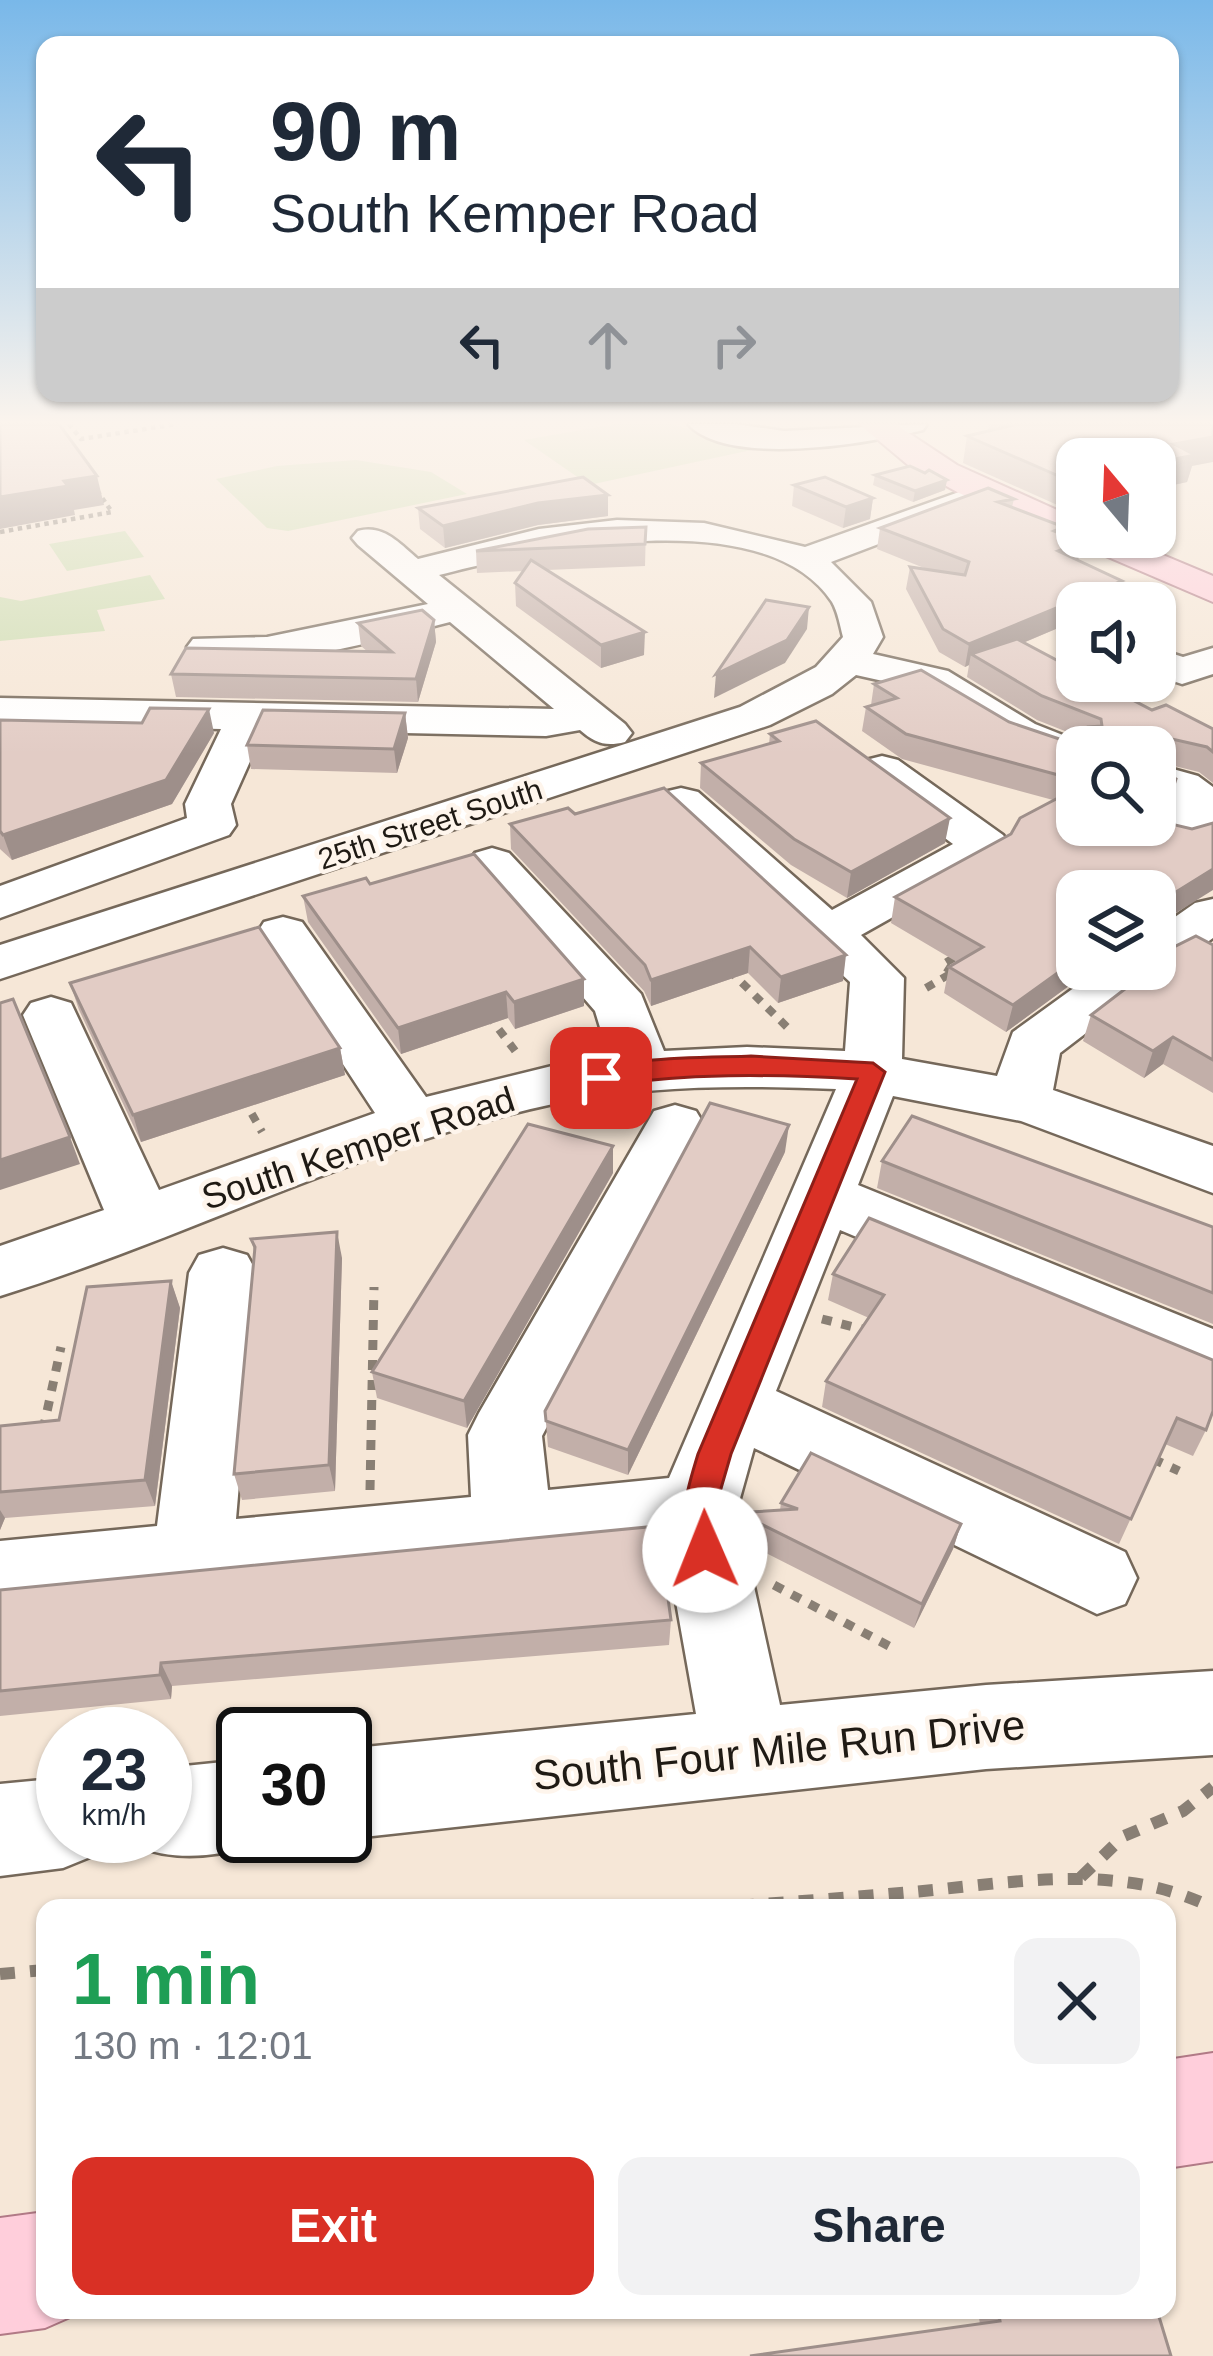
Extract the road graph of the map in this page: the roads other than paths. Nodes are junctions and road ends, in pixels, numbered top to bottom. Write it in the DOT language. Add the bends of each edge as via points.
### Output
graph roads {
  1 [pos="579,534"];
  2 [pos="709,534"];
  3 [pos="865,534"];
  4 [pos="370,538"];
  5 [pos="820,548"];
  6 [pos="1138,558"];
  7 [pos="412,571"];
  8 [pos="1213,590"];
  9 [pos="297,603"];
  10 [pos="459,608"];
  11 [pos="359,633"];
  12 [pos="1206,641"];
  13 [pos="207,646"];
  14 [pos="851,662"];
  15 [pos="1176,669"];
  16 [pos="0,711"];
  17 [pos="585,716"];
  18 [pos="248,717"];
  19 [pos="1056,748"];
  20 [pos="853,749"];
  21 [pos="644,756"];
  22 [pos="1176,784"];
  23 [pos="681,802"];
  24 [pos="1185,836"];
  25 [pos="492,863"];
  26 [pos="0,903"];
  27 [pos="1213,914"];
  28 [pos="826,930"];
  29 [pos="283,933"];
  30 [pos="1176,940"];
  31 [pos="0,963"];
  32 [pos="1107,990"];
  33 [pos="51,1016"];
  34 [pos="873,1072"];
  35 [pos="658,1098"];
  36 [pos="1021,1101"];
  37 [pos="413,1124"];
  38 [pos="1213,1171"];
  39 [pos="821,1196"];
  40 [pos="141,1221"];
  41 [pos="0,1270"];
  42 [pos="223,1273"];
  43 [pos="1213,1359"];
  44 [pos="735,1405"];
  45 [pos="698,1509"];
  46 [pos="512,1525"];
  47 [pos="193,1558"];
  48 [pos="0,1577"];
  49 [pos="1097,1579"];
  50 [pos="1213,1713"];
  51 [pos="747,1753"];
  52 [pos="372,1791"];
  53 [pos="36,1826"];
  54 [pos="0,1830"];
  55 [pos="1213,2107"];
  56 [pos="1176,2113"];
  57 [pos="36,2271"];
  58 [pos="0,2276"];
  1 -- 7 [label="street"];
  2 -- 5 [label="street"];
  3 -- 5 [label="street"];
  4 -- 7 [label="street"];
  5 -- 14 [label="street" via="854,598 863,637"];
  6 -- 8 [label="main road"];
  7 -- 10 [label="street"];
  9 -- 11 [label="street"];
  10 -- 11 [label="street"];
  10 -- 17 [label="street"];
  11 -- 13 [label="street" via="267,649"];
  12 -- 15 [label="street" via="1182,672"];
  14 -- 19 [label="street" via="933,680"];
  14 -- 21 [label="street, 25th Street South" via="755,716"];
  16 -- 18 [label="street"];
  17 -- 18 [label="street" via="545,723"];
  17 -- 21 [label="street"];
  18 -- 26 [label="street" via="208,804 212,825"];
  20 -- 28 [label="street" via="1007,834"];
  21 -- 31 [label="street, 25th Street South"];
  22 -- 24 [label="street" via="1199,799"];
  23 -- 28 [label="street"];
  25 -- 35 [label="street" via="621,1006"];
  27 -- 30 [label="street"];
  28 -- 34 [label="street" via="878,978"];
  29 -- 37 [label="street"];
  32 -- 36 [label="street" via="1033,1045"];
  33 -- 40 [label="street"];
  34 -- 35 [label="street, South Kemper Road" via="751,1064"];
  34 -- 36 [label="street, South Kemper Road"];
  34 -- 39 [label="street"];
  35 -- 37 [label="street, South Kemper Road" via="462,1106"];
  35 -- 46 [label="street" via="505,1435"];
  36 -- 38 [label="street, South Kemper Road"];
  37 -- 40 [label="street, South Kemper Road"];
  39 -- 43 [label="street"];
  39 -- 44 [label="street"];
  40 -- 41 [label="street, South Kemper Road"];
  42 -- 47 [label="street"];
  44 -- 45 [label="street"];
  44 -- 49 [label="street"];
  45 -- 46 [label="street"];
  45 -- 51 [label="street"];
  46 -- 47 [label="street"];
  47 -- 48 [label="street"];
  50 -- 51 [label="street, South Four Mile Run Drive"];
  51 -- 52 [label="street, South Four Mile Run Drive"];
  53 -- 54 [label="street"];
  55 -- 56 [label="main road"];
  57 -- 58 [label="main road"];
}
